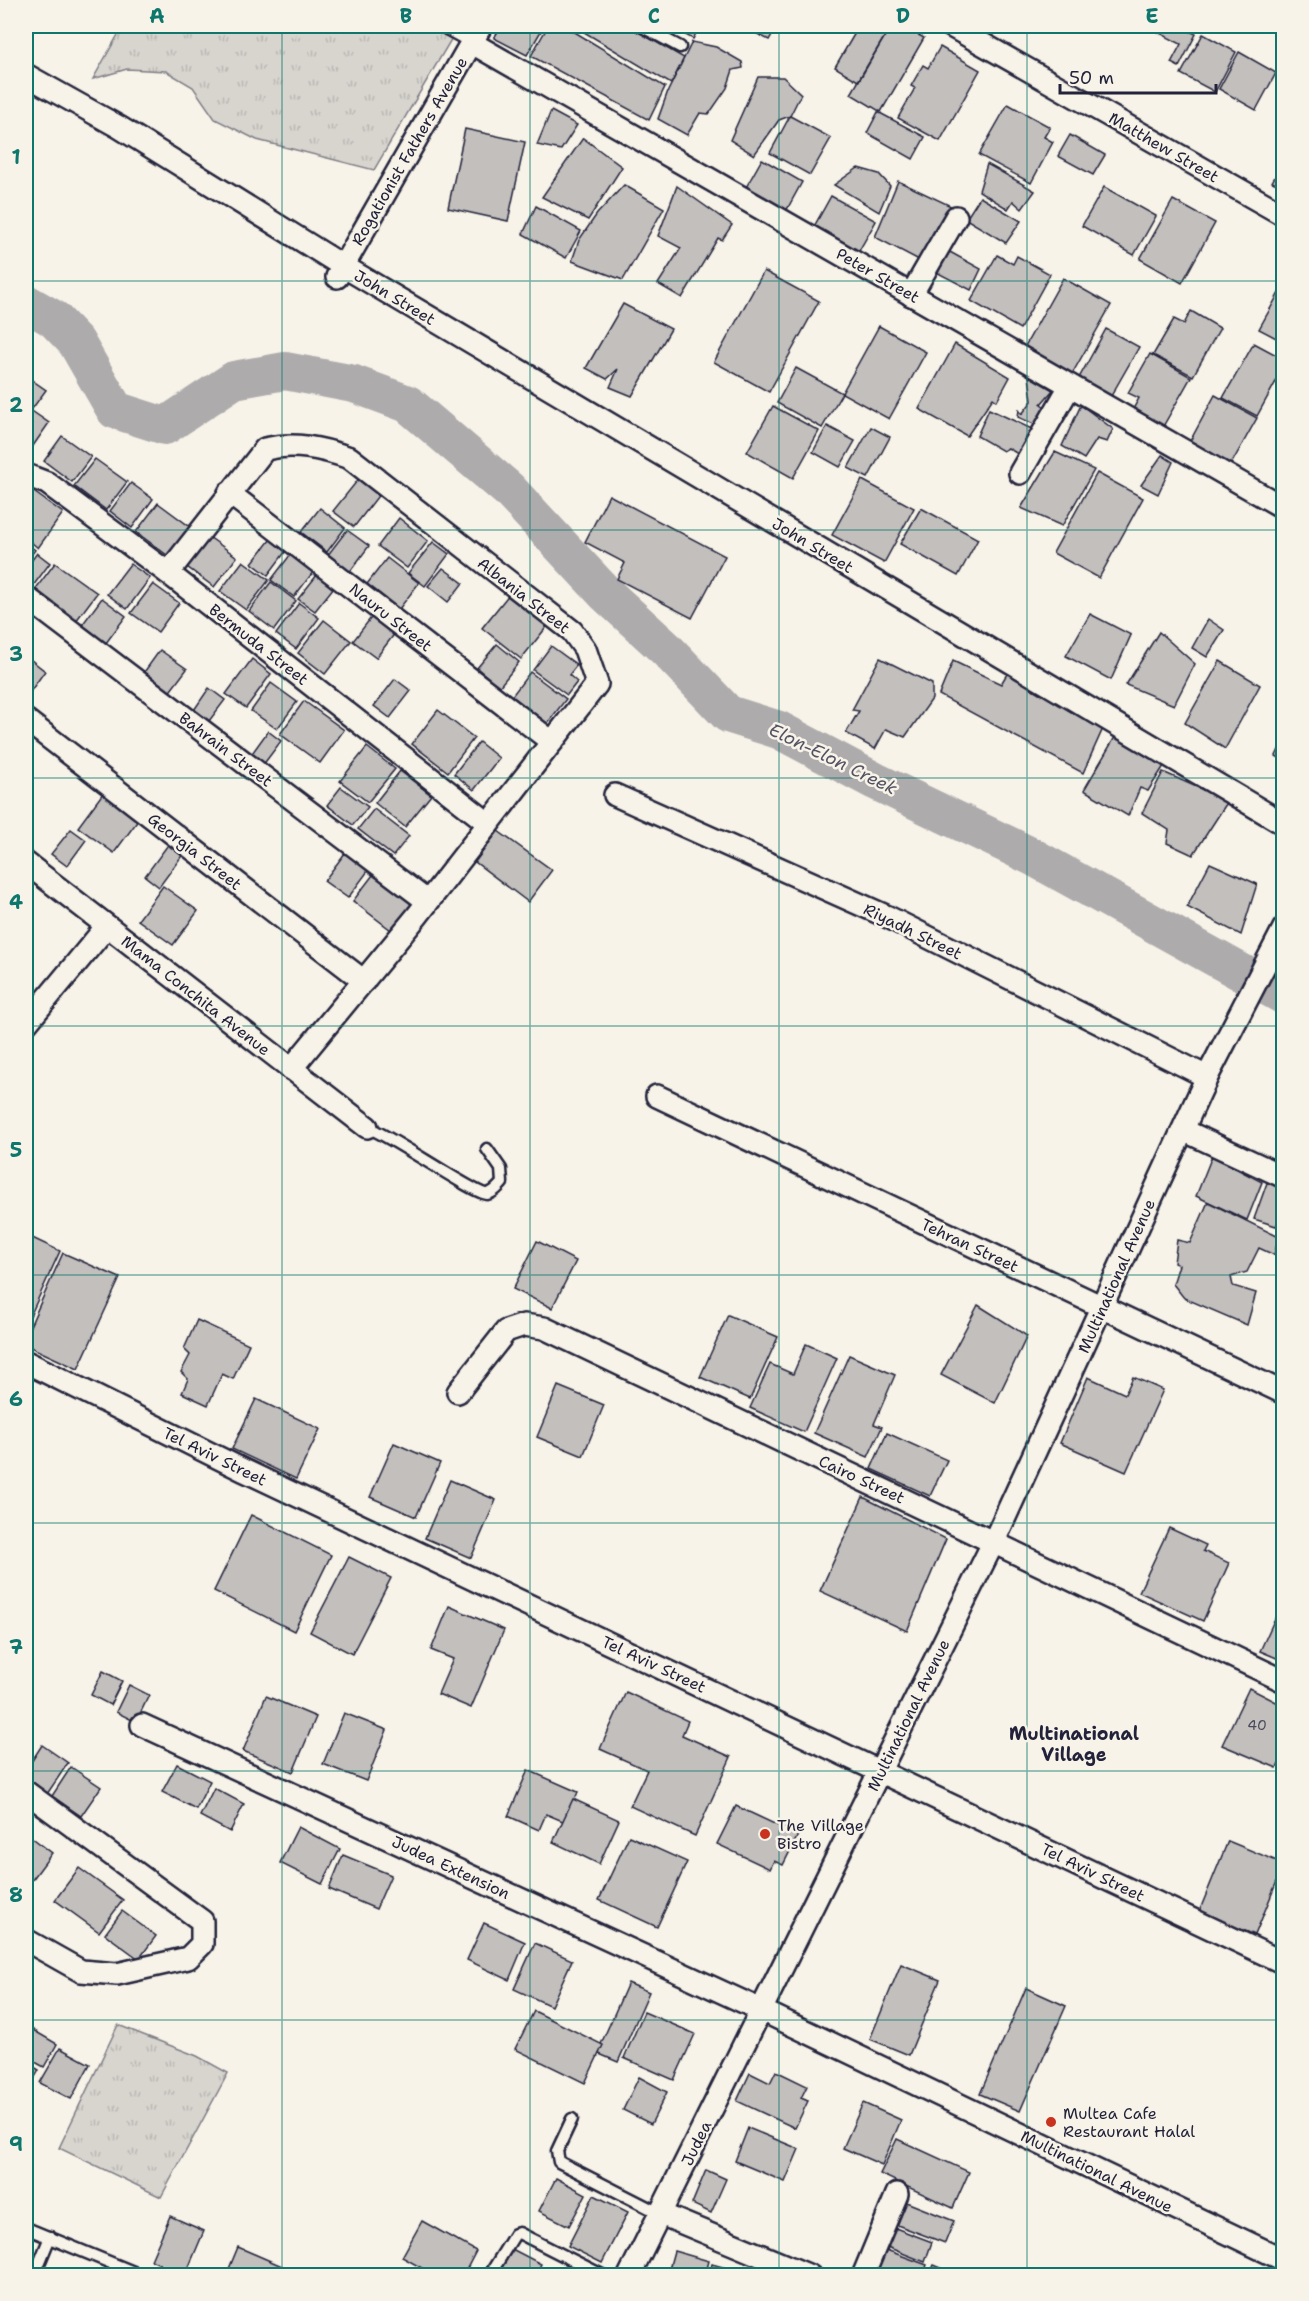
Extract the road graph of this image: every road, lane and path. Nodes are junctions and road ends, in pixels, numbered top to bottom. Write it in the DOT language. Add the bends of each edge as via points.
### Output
graph roads {
  1 [pos="441,26"];
  2 [pos="641,26"];
  3 [pos="951,26"];
  4 [pos="476,34"];
  5 [pos="680,47"];
  6 [pos="26,75"];
  7 [pos="1284,215"];
  8 [pos="956,217"];
  9 [pos="340,272"];
  10 [pos="911,295"];
  11 [pos="1070,386"];
  12 [pos="1020,473"];
  13 [pos="26,475"];
  14 [pos="229,493"];
  15 [pos="1284,508"];
  16 [pos="168,573"];
  17 [pos="26,597"];
  18 [pos="26,720"];
  19 [pos="552,742"];
  20 [pos="615,795"];
  21 [pos="488,823"];
  22 [pos="1284,824"];
  23 [pos="26,863"];
  24 [pos="428,901"];
  25 [pos="107,926"];
  26 [pos="1284,928"];
  27 [pos="364,981"];
  28 [pos="26,1024"];
  29 [pos="291,1069"];
  30 [pos="1207,1077"];
  31 [pos="657,1096"];
  32 [pos="367,1127"];
  33 [pos="1183,1130"];
  34 [pos="487,1149"];
  35 [pos="1284,1177"];
  36 [pos="1100,1306"];
  37 [pos="26,1362"];
  38 [pos="458,1392"];
  39 [pos="1284,1393"];
  40 [pos="994,1541"];
  41 [pos="1284,1681"];
  42 [pos="142,1725"];
  43 [pos="880,1771"];
  44 [pos="26,1792"];
  45 [pos="26,1940"];
  46 [pos="1284,1963"];
  47 [pos="761,2010"];
  48 [pos="572,2119"];
  49 [pos="897,2194"];
  50 [pos="661,2214"];
  51 [pos="26,2228"];
  52 [pos="50,2237"];
  53 [pos="1284,2260"];
  54 [pos="34,2276"];
  55 [pos="143,2276"];
  56 [pos="489,2276"];
  57 [pos="604,2276"];
  58 [pos="629,2276"];
  59 [pos="810,2276"];
  60 [pos="863,2276"];
  1 -- 4 [label="lane"];
  2 -- 5 [label="lane"];
  3 -- 7 [label="street, Matthew Street"];
  4 -- 9 [label="street, Rogationist Fathers Avenue"];
  4 -- 10 [label="street, Peter Street"];
  6 -- 9 [label="street, John Street" via="118,127"];
  8 -- 10 [label="street"];
  9 -- 22 [label="street, John Street"];
  10 -- 11 [label="street, Peter Street"];
  11 -- 12 [label="street"];
  11 -- 15 [label="street, Peter Street"];
  13 -- 16 [label="street, Bermuda Street" via="47,483"];
  14 -- 16 [label="street, Albania Street"];
  14 -- 19 [label="street, Nauru Street"];
  14 -- 19 [label="street, Albania Street" via="265,449 285,444 350,458 572,631 585,649 597,684"];
  16 -- 21 [label="street, Bermuda Street"];
  17 -- 24 [label="street, Bahrain Street"];
  18 -- 27 [label="street, Georgia Street"];
  19 -- 21 [label="street, Albania Street"];
  20 -- 30 [label="street, Riyadh Street" via="886,916"];
  21 -- 24 [label="street, Albania Street"];
  23 -- 25 [label="street, Mama Conchita Avenue"];
  24 -- 27 [label="street, Albania Street"];
  25 -- 28 [label="street"];
  25 -- 29 [label="street, Mama Conchita Avenue"];
  26 -- 30 [label="street, Multinational Avenue"];
  27 -- 29 [label="street, Albania Street"];
  29 -- 32 [label="street, Mama Conchita Avenue"];
  30 -- 33 [label="street, Multinational Avenue"];
  31 -- 36 [label="street, Tehran Street"];
  32 -- 34 [label="lane" via="410,1149 473,1191 486,1194 501,1183 501,1169"];
  33 -- 35 [label="street"];
  33 -- 36 [label="street, Multinational Avenue"];
  36 -- 39 [label="street, Tehran Street"];
  36 -- 40 [label="street, Multinational Avenue"];
  37 -- 43 [label="street, Tel Aviv Street" via="243,1470"];
  38 -- 40 [label="street, Cairo Street" via="506,1331 524,1325 544,1328"];
  40 -- 41 [label="street, Cairo Street"];
  40 -- 43 [label="street, Multinational Avenue"];
  42 -- 47 [label="street, Judea Extension"];
  43 -- 46 [label="street, Tel Aviv Street"];
  43 -- 47 [label="street, Multinational Avenue"];
  44 -- 45 [label="street" via="202,1921 202,1944 188,1958 117,1974 81,1971"];
  47 -- 50 [label="street, Judea"];
  47 -- 53 [label="street, Multinational Avenue"];
  48 -- 50 [label="lane" via="556,2151 559,2162"];
  49 -- 60 [label="street"];
  50 -- 58 [label="street, Judea"];
  50 -- 59 [label="street"];
  51 -- 52 [label="lane"];
  52 -- 54 [label="lane"];
  52 -- 55 [label="lane"];
  56 -- 57 [label="lane" via="519,2233"];
}
